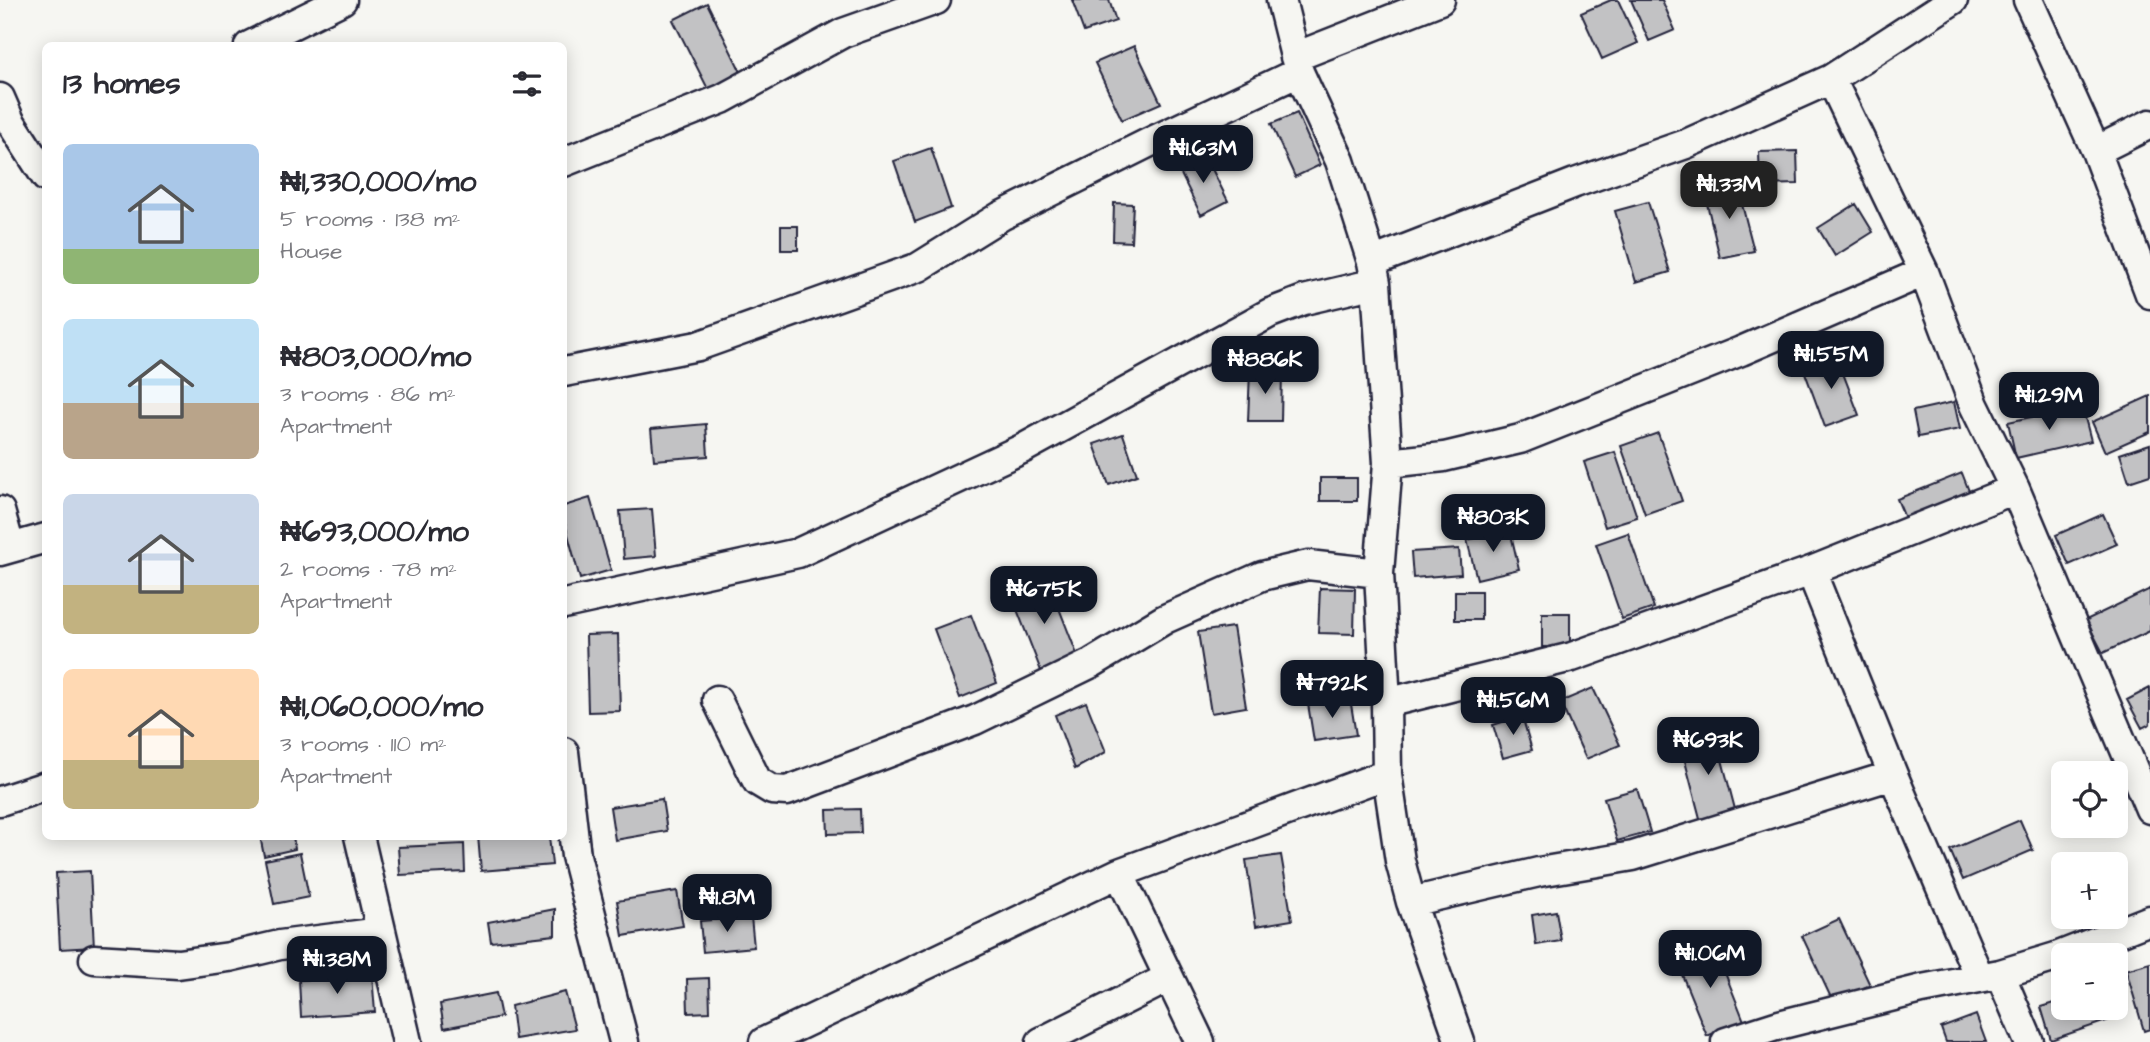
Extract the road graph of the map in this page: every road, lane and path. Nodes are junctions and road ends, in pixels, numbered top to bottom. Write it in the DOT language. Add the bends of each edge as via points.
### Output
graph roads {
  1 [pos="342,0"];
  2 [pos="936,0"];
  3 [pos="1281,0"];
  4 [pos="1440,0"];
  5 [pos="1953,0"];
  6 [pos="2028,0"];
  7 [pos="257,42"];
  8 [pos="1297,65"];
  9 [pos="1831,79"];
  10 [pos="0,98"];
  11 [pos="2150,124"];
  12 [pos="2096,151"];
  13 [pos="41,159"];
  14 [pos="567,161"];
  15 [pos="1924,272"];
  16 [pos="1374,273"];
  17 [pos="2150,294"];
  18 [pos="567,371"];
  19 [pos="1388,463"];
  20 [pos="2015,489"];
  21 [pos="0,511"];
  22 [pos="42,539"];
  23 [pos="5,549"];
  24 [pos="1811,571"];
  25 [pos="1378,573"];
  26 [pos="567,603"];
  27 [pos="717,700"];
  28 [pos="1386,703"];
  29 [pos="1387,774"];
  30 [pos="1893,775"];
  31 [pos="567,778"];
  32 [pos="42,787"];
  33 [pos="0,801"];
  34 [pos="2150,809"];
  35 [pos="360,840"];
  36 [pos="1119,873"];
  37 [pos="1411,902"];
  38 [pos="2150,920"];
  39 [pos="381,932"];
  40 [pos="94,959"];
  41 [pos="1989,976"];
  42 [pos="1168,978"];
  43 [pos="407,1042"];
  44 [pos="624,1042"];
  45 [pos="764,1042"];
  46 [pos="1041,1042"];
  47 [pos="1200,1042"];
  48 [pos="1460,1042"];
  49 [pos="1726,1042"];
  50 [pos="2029,1042"];
  1 -- 7 [label="street"];
  2 -- 14 [label="street" via="844,33 722,99"];
  3 -- 8 [label="street"];
  4 -- 8 [label="street"];
  5 -- 9 [label="street"];
  6 -- 12 [label="street"];
  8 -- 16 [label="street" via="1340,161"];
  8 -- 18 [label="street" via="1001,216 919,267 698,346"];
  9 -- 15 [label="street"];
  9 -- 16 [label="street" via="1686,144 1575,183"];
  10 -- 13 [label="street" via="10,121"];
  11 -- 12 [label="street"];
  12 -- 17 [label="street"];
  15 -- 19 [label="street" via="1520,439 1444,457"];
  15 -- 20 [label="street" via="1974,405"];
  16 -- 19 [label="street"];
  16 -- 26 [label="street" via="1270,313 1024,448 798,553"];
  19 -- 25 [label="street"];
  20 -- 24 [label="street"];
  20 -- 34 [label="street"];
  21 -- 23 [label="street"];
  22 -- 23 [label="street"];
  24 -- 28 [label="street" via="1572,657"];
  24 -- 30 [label="street"];
  25 -- 27 [label="street" via="1308,565 1262,576 1165,619 1092,663 975,720 787,790 772,790 757,780"];
  25 -- 28 [label="street"];
  28 -- 29 [label="street"];
  29 -- 36 [label="street"];
  29 -- 37 [label="street"];
  30 -- 37 [label="street" via="1633,856"];
  30 -- 41 [label="street"];
  31 -- 44 [label="street" via="576,856"];
  32 -- 33 [label="street"];
  35 -- 39 [label="street"];
  36 -- 42 [label="street"];
  36 -- 45 [label="street"];
  37 -- 48 [label="street"];
  38 -- 41 [label="street" via="2056,957"];
  39 -- 40 [label="street" via="178,964"];
  39 -- 43 [label="street"];
  41 -- 49 [label="street" via="1779,1025"];
  41 -- 50 [label="street"];
  42 -- 46 [label="street"];
  42 -- 47 [label="street"];
}
